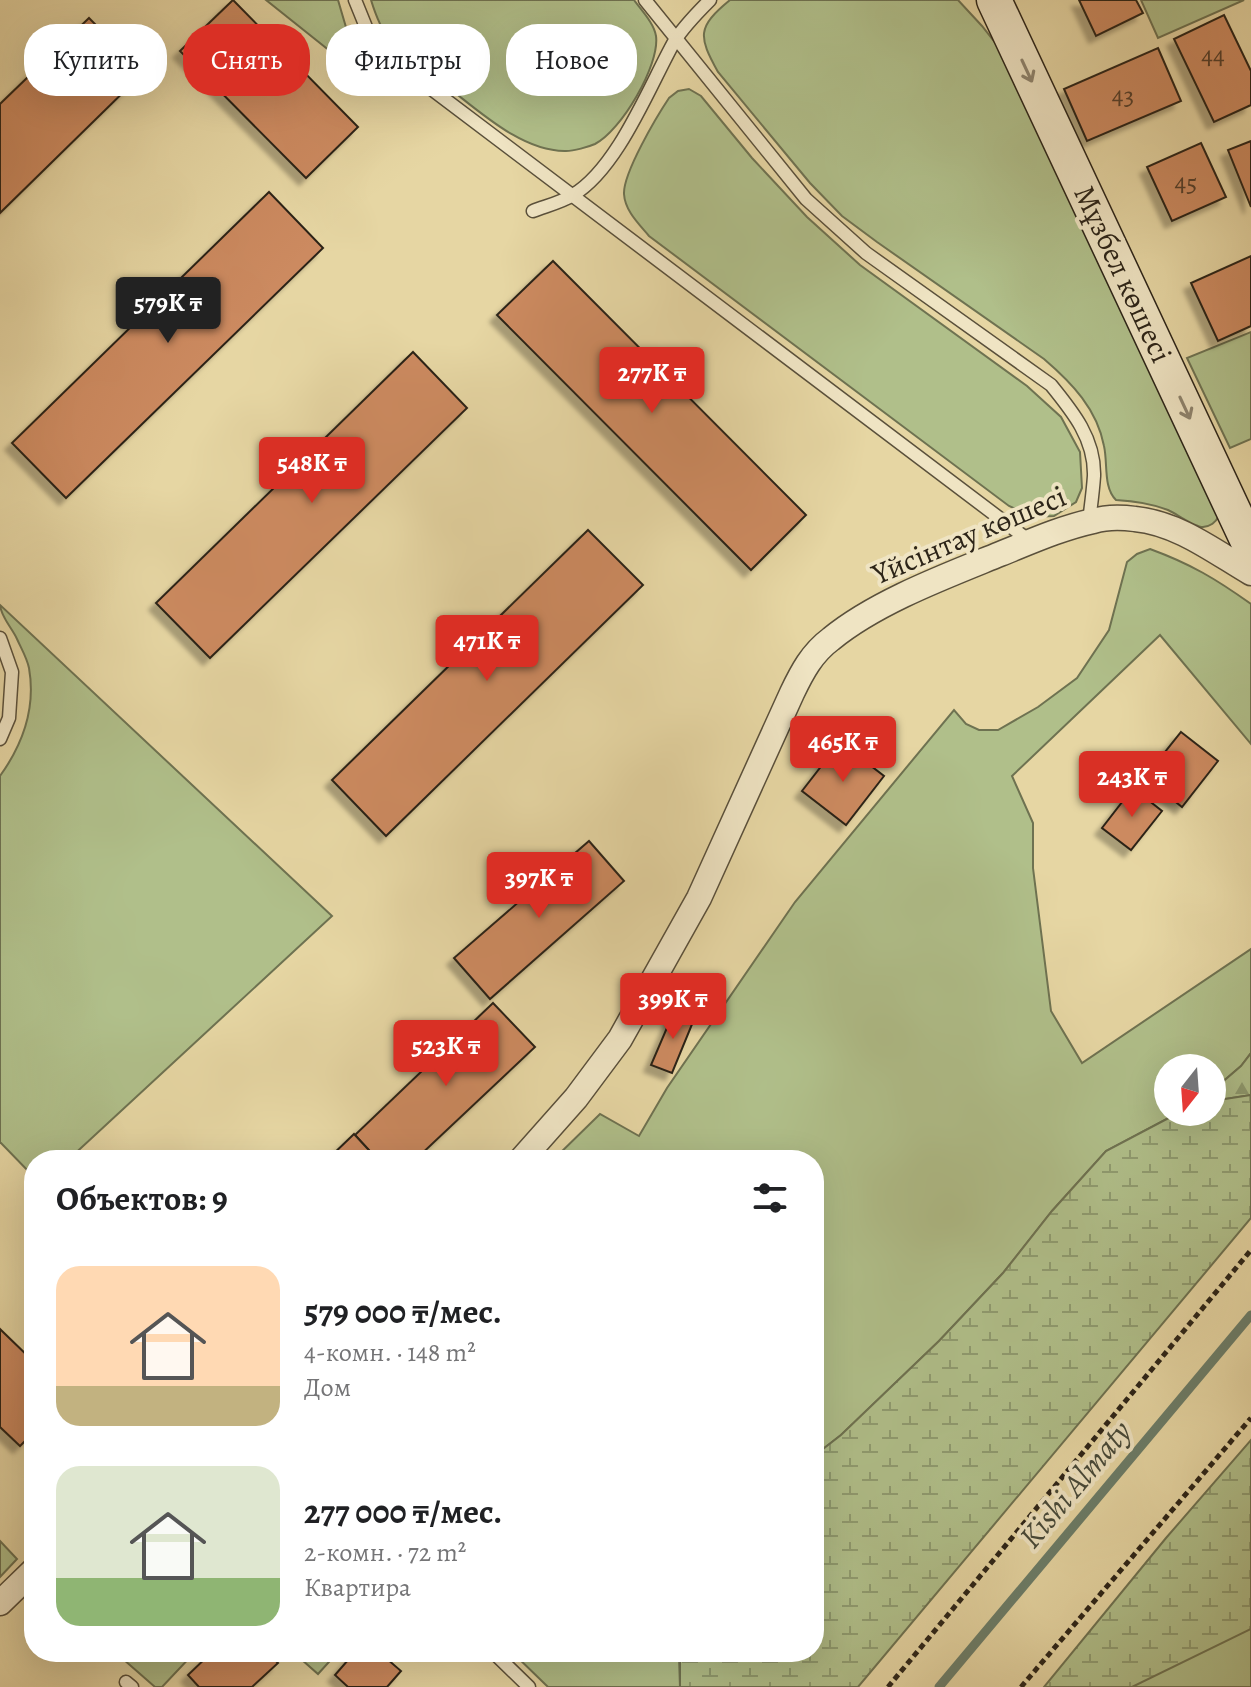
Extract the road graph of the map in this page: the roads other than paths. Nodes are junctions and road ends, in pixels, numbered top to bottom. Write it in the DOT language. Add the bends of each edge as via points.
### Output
graph roads {
  1 [pos="355,0"];
  2 [pos="645,0"];
  3 [pos="710,0"];
  4 [pos="994,0"];
  5 [pos="676,39"];
  6 [pos="573,196"];
  7 [pos="533,211"];
  8 [pos="1089,521"];
  9 [pos="1031,542"];
  10 [pos="1251,548"];
  11 [pos="1251,573"];
  12 [pos="0,638"];
  13 [pos="0,739"];
  14 [pos="530,1150"];
  15 [pos="24,1580"];
  16 [pos="0,1603"];
  17 [pos="503,1662"];
  18 [pos="529,1687"];
  1 -- 6 [label="lane" via="368,32 393,60"];
  2 -- 5 [label="lane, Үйсінтау көшесі"];
  3 -- 5 [label="lane"];
  4 -- 10 [label="street, Мұзбел көшесі, one-way"];
  5 -- 6 [label="lane" via="616,150"];
  5 -- 8 [label="lane, Үйсінтау көшесі" via="806,199 866,253 1051,385 1075,414 1091,447"];
  6 -- 7 [label="lane"];
  6 -- 9 [label="lane"];
  8 -- 9 [label="street, Үйсінтау көшесі"];
  8 -- 11 [label="street" via="1137,519 1167,526"];
  9 -- 14 [label="street, Үйсінтау көшесі" via="871,611 830,639 807,663 699,898 620,1039"];
  12 -- 13 [label="lane" via="12,672 9,718"];
  15 -- 16 [label="street"];
  17 -- 18 [label="lane"];
}
